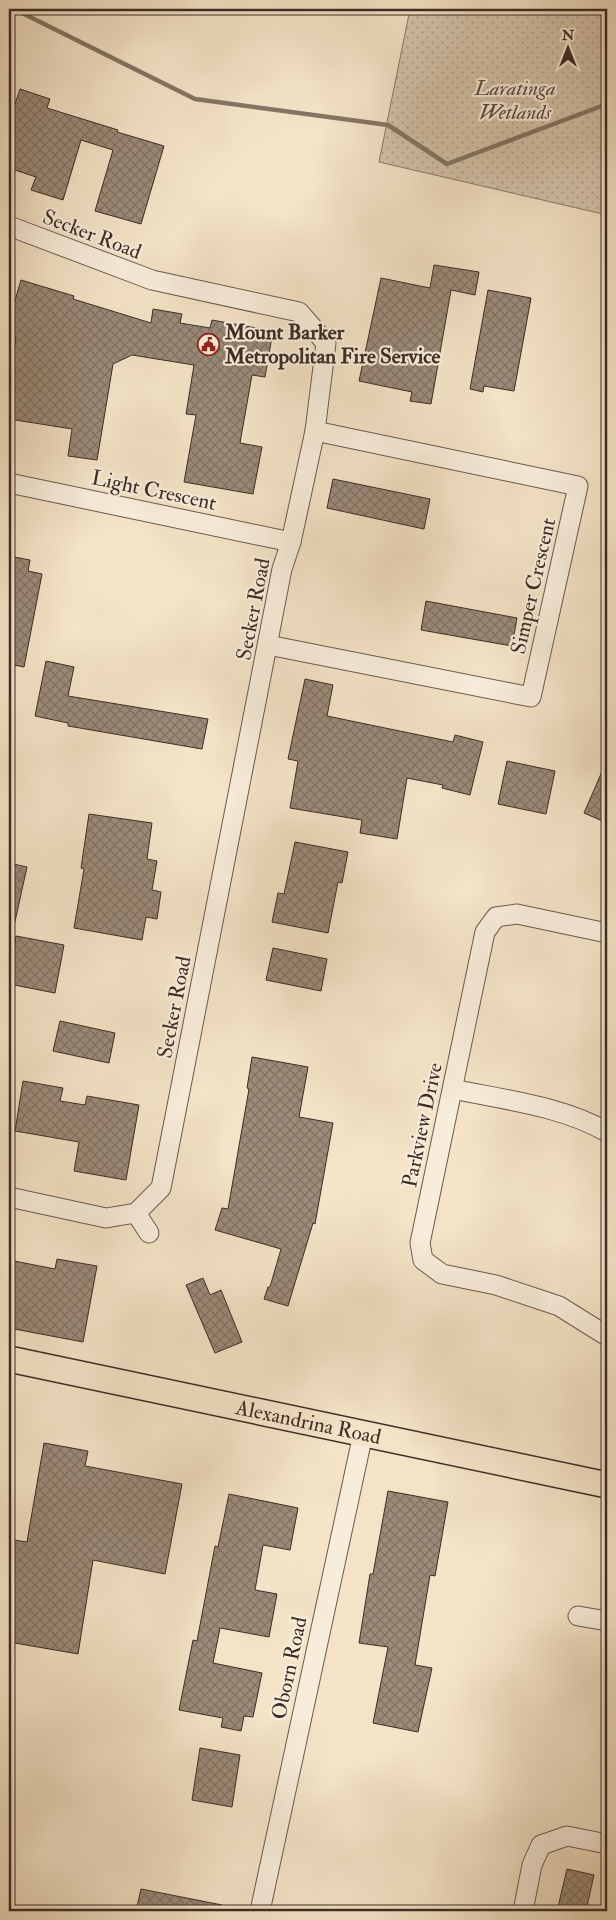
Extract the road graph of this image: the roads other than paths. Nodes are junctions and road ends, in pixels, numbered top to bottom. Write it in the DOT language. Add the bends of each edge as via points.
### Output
graph roads {
  1 [pos="9,226"];
  2 [pos="315,430"];
  3 [pos="9,483"];
  4 [pos="291,542"];
  5 [pos="268,645"];
  6 [pos="607,933"];
  7 [pos="453,1089"];
  8 [pos="607,1132"];
  9 [pos="9,1197"];
  10 [pos="136,1213"];
  11 [pos="149,1233"];
  12 [pos="607,1336"];
  13 [pos="9,1360"];
  14 [pos="363,1434"];
  15 [pos="607,1486"];
  16 [pos="578,1616"];
  17 [pos="607,1621"];
  18 [pos="607,1844"];
  19 [pos="260,1911"];
  20 [pos="523,1911"];
  1 -- 2 [label="street, Secker Road" via="152,280 299,312 326,343"];
  2 -- 4 [label="street, Secker Road"];
  2 -- 5 [label="street, Simper Crescent" via="578,486 531,697"];
  3 -- 4 [label="street, Light Crescent"];
  4 -- 5 [label="street, Secker Road" via="282,569"];
  5 -- 10 [label="street, Secker Road" via="161,1188"];
  6 -- 7 [label="street, Parkview Drive" via="517,914 496,917 485,932"];
  7 -- 8 [label="street" via="536,1106 588,1121"];
  7 -- 12 [label="street, Parkview Drive" via="420,1243 424,1260 442,1274 496,1285 559,1306"];
  9 -- 10 [label="street" via="106,1218"];
  10 -- 11 [label="street"];
  13 -- 14 [label="main road, Alexandrina Road"];
  14 -- 15 [label="main road, Alexandrina Road"];
  14 -- 19 [label="street, Oborn Road"];
  16 -- 17 [label="street"];
  18 -- 20 [label="street" via="567,1836 541,1845 532,1865"];
}
